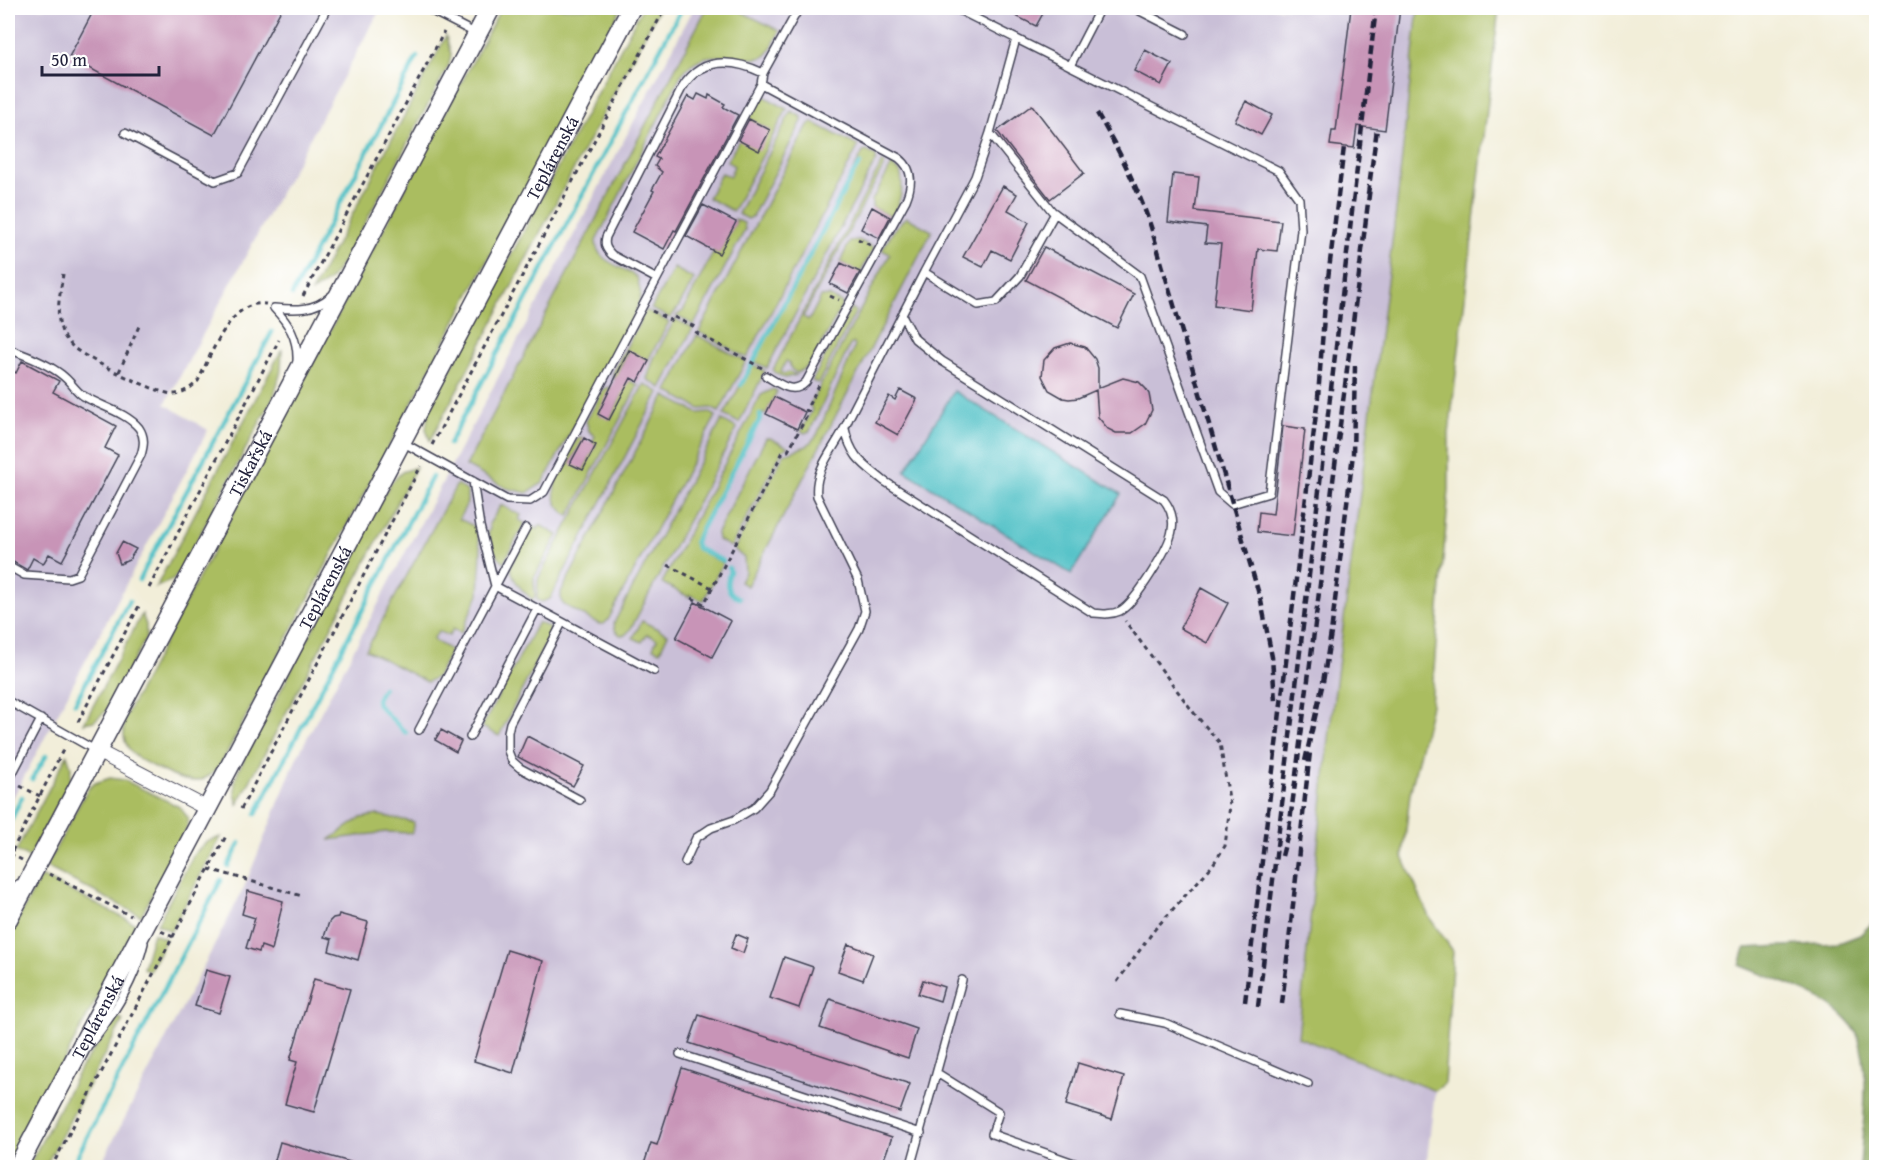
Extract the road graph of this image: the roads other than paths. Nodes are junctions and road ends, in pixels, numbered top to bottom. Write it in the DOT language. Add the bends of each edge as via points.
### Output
graph roads {
  1 [pos="327,8"];
  2 [pos="426,8"];
  3 [pos="491,8"];
  4 [pos="632,8"];
  5 [pos="800,8"];
  6 [pos="955,8"];
  7 [pos="1100,8"];
  8 [pos="1134,8"];
  9 [pos="477,34"];
  10 [pos="1185,34"];
  11 [pos="1016,39"];
  12 [pos="1070,66"];
  13 [pos="764,73"];
  14 [pos="761,84"];
  15 [pos="125,133"];
  16 [pos="990,133"];
  17 [pos="1055,213"];
  18 [pos="924,272"];
  19 [pos="347,279"];
  20 [pos="657,279"];
  21 [pos="902,315"];
  22 [pos="8,349"];
  23 [pos="767,374"];
  24 [pos="290,387"];
  25 [pos="845,429"];
  26 [pos="402,442"];
  27 [pos="472,481"];
  28 [pos="526,528"];
  29 [pos="8,566"];
  30 [pos="495,586"];
  31 [pos="537,609"];
  32 [pos="562,623"];
  33 [pos="654,671"];
  34 [pos="8,701"];
  35 [pos="41,719"];
  36 [pos="419,730"];
  37 [pos="470,737"];
  38 [pos="97,751"];
  39 [pos="8,763"];
  40 [pos="15,768"];
  41 [pos="8,782"];
  42 [pos="580,800"];
  43 [pos="208,809"];
  44 [pos="46,846"];
  45 [pos="685,862"];
  46 [pos="8,897"];
  47 [pos="8,919"];
  48 [pos="962,980"];
  49 [pos="1120,1014"];
  50 [pos="680,1054"];
  51 [pos="937,1073"];
  52 [pos="1308,1084"];
  53 [pos="921,1133"];
  54 [pos="17,1167"];
  55 [pos="910,1167"];
  56 [pos="1088,1167"];
  1 -- 15 [label="lane" via="238,173 215,182"];
  2 -- 9 [label="lane"];
  3 -- 9 [label="street, Tiskařská"];
  4 -- 26 [label="street, Teplárenská"];
  5 -- 13 [label="lane"];
  6 -- 11 [label="lane"];
  7 -- 12 [label="lane"];
  8 -- 10 [label="lane"];
  9 -- 19 [label="street, Tiskařská"];
  11 -- 12 [label="lane"];
  11 -- 16 [label="lane"];
  12 -- 17 [label="lane" via="1279,171 1299,199 1300,230 1269,493 1232,504 1218,492 1140,276"];
  13 -- 14 [label="lane"];
  13 -- 20 [label="lane" via="745,65 711,64 694,72 682,88 605,244 612,255"];
  14 -- 20 [label="lane"];
  14 -- 23 [label="lane" via="899,158 910,171 910,190 802,386 787,388"];
  16 -- 17 [label="lane"];
  16 -- 18 [label="lane" via="975,177"];
  17 -- 18 [label="lane" via="1020,276 996,302 978,305"];
  18 -- 21 [label="lane"];
  19 -- 24 [label="street, Tiskařská"];
  19 -- 24 [label="lane" via="319,305 299,310 274,308 290,327 298,347"];
  20 -- 27 [label="lane" via="544,492 530,501 514,502"];
  21 -- 25 [label="lane"];
  21 -- 25 [label="lane" via="915,339 942,361 1164,500 1173,520 1168,543 1137,597 1118,612 1093,613 884,481 858,460"];
  22 -- 29 [label="lane" via="62,375 81,394 128,419 140,430 144,444 78,575 24,575"];
  24 -- 38 [label="street, Tiskařská"];
  25 -- 45 [label="lane" via="816,485 817,496 858,580 865,612 859,629 770,790 754,808 696,838"];
  26 -- 27 [label="lane"];
  26 -- 43 [label="street, Teplárenská"];
  27 -- 30 [label="lane"];
  28 -- 30 [label="lane"];
  30 -- 31 [label="lane"];
  30 -- 36 [label="lane"];
  31 -- 32 [label="lane"];
  31 -- 37 [label="lane"];
  32 -- 33 [label="lane"];
  32 -- 42 [label="lane" via="510,723 507,742 512,761 520,768"];
  34 -- 35 [label="lane"];
  35 -- 38 [label="lane"];
  35 -- 40 [label="lane"];
  38 -- 43 [label="street"];
  38 -- 44 [label="street, Tiskařská"];
  39 -- 40 [label="lane"];
  40 -- 41 [label="lane"];
  43 -- 54 [label="street, Teplárenská"];
  44 -- 46 [label="lane"];
  44 -- 47 [label="street, Tiskařská"];
  48 -- 51 [label="lane"];
  49 -- 52 [label="lane" via="1165,1023"];
  50 -- 53 [label="lane"];
  51 -- 53 [label="lane"];
  51 -- 56 [label="lane" via="999,1112 992,1134"];
  53 -- 55 [label="lane"];
}
